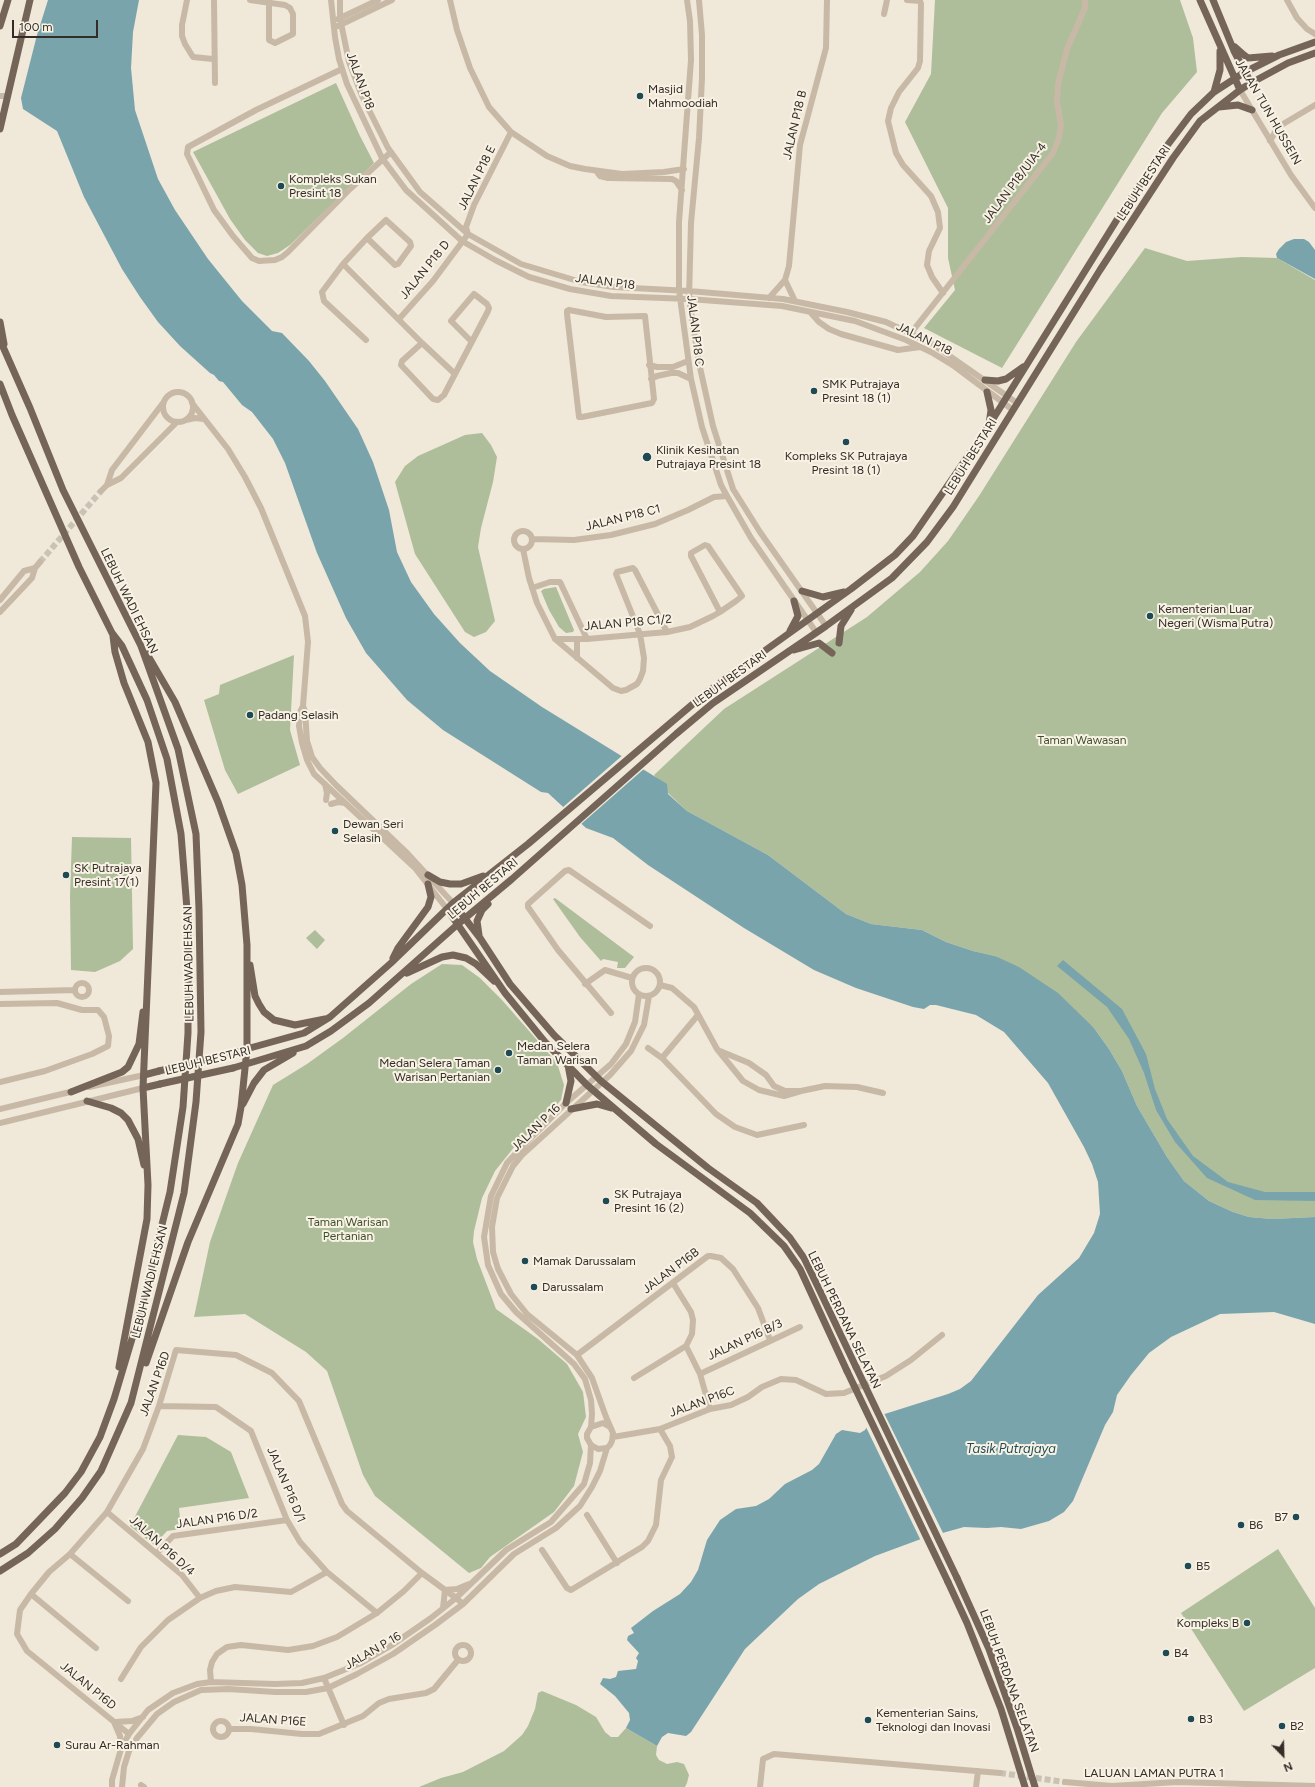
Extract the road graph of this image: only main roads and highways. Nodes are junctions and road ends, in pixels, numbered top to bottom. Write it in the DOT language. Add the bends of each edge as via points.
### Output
graph roads {
  1 [pos="8,0"];
  2 [pos="30,0"];
  3 [pos="1200,0"];
  4 [pos="1213,0"];
  5 [pos="0,26"];
  6 [pos="1227,33"];
  7 [pos="1313,43"];
  8 [pos="1220,48"];
  9 [pos="1315,52"];
  10 [pos="1279,55"];
  11 [pos="1244,72"];
  12 [pos="1234,78"];
  13 [pos="1251,83"];
  14 [pos="1240,90"];
  15 [pos="1214,92"];
  16 [pos="1216,108"];
  17 [pos="2,109"];
  18 [pos="1252,110"];
  19 [pos="0,129"];
  20 [pos="0,322"];
  21 [pos="0,340"];
  22 [pos="8,359"];
  23 [pos="1027,364"];
  24 [pos="984,380"];
  25 [pos="0,384"];
  26 [pos="987,392"];
  27 [pos="0,398"];
  28 [pos="12,415"];
  29 [pos="988,427"];
  30 [pos="851,590"];
  31 [pos="802,591"];
  32 [pos="794,601"];
  33 [pos="855,605"];
  34 [pos="112,633"];
  35 [pos="786,636"];
  36 [pos="839,643"];
  37 [pos="141,646"];
  38 [pos="832,652"];
  39 [pos="783,654"];
  40 [pos="492,872"];
  41 [pos="428,875"];
  42 [pos="512,879"];
  43 [pos="428,884"];
  44 [pos="453,903"];
  45 [pos="447,909"];
  46 [pos="465,918"];
  47 [pos="458,924"];
  48 [pos="480,938"];
  49 [pos="247,945"];
  50 [pos="150,947"];
  51 [pos="391,963"];
  52 [pos="399,977"];
  53 [pos="505,993"];
  54 [pos="330,1017"];
  55 [pos="306,1046"];
  56 [pos="247,1049"];
  57 [pos="247,1064"];
  58 [pos="568,1065"];
  59 [pos="144,1075"];
  60 [pos="143,1088"];
  61 [pos="71,1092"];
  62 [pos="87,1101"];
  63 [pos="241,1107"];
  64 [pos="613,1108"];
  65 [pos="148,1185"];
  66 [pos="114,1399"];
  67 [pos="131,1403"];
  68 [pos="0,1554"];
  69 [pos="0,1571"];
  70 [pos="1025,1787"];
  71 [pos="1035,1787"];
  1 -- 5 [label="main road"];
  2 -- 17 [label="main road" via="8,96"];
  3 -- 8 [label="main road, JALAN TUN HUSSEIN"];
  4 -- 6 [label="main road, JALAN TUN HUSSEIN"];
  6 -- 10 [label="main road" via="1244,56 1254,58"];
  6 -- 11 [label="main road, JALAN TUN HUSSEIN"];
  7 -- 10 [label="main road, LEBUH BESTARI"];
  8 -- 12 [label="main road, JALAN TUN HUSSEIN"];
  8 -- 15 [label="main road" via="1220,70"];
  9 -- 13 [label="main road, LEBUH BESTARI"];
  10 -- 11 [label="main road, LEBUH BESTARI"];
  11 -- 12 [label="main road, LEBUH BESTARI"];
  11 -- 13 [label="main road, JALAN TUN HUSSEIN"];
  12 -- 14 [label="main road, JALAN TUN HUSSEIN"];
  12 -- 15 [label="main road, LEBUH BESTARI"];
  13 -- 14 [label="main road, LEBUH BESTARI"];
  14 -- 16 [label="main road, LEBUH BESTARI"];
  15 -- 23 [label="main road, LEBUH BESTARI" via="1191,114 1163,151"];
  16 -- 18 [label="main road" via="1238,105"];
  16 -- 33 [label="main road, LEBUH BESTARI" via="1200,121 1173,158 953,507 927,542 892,578"];
  17 -- 19 [label="main road"];
  20 -- 22 [label="main road"];
  21 -- 22 [label="main road, LEBUH WADI EHSAN"];
  22 -- 37 [label="main road, LEBUH WADI EHSAN" via="63,490"];
  23 -- 24 [label="main road" via="1006,379"];
  23 -- 29 [label="main road, LEBUH BESTARI"];
  25 -- 28 [label="main road, LEBUH WADI EHSAN"];
  26 -- 29 [label="main road" via="991,410"];
  27 -- 28 [label="main road"];
  28 -- 34 [label="main road, LEBUH WADI EHSAN" via="79,567"];
  29 -- 30 [label="main road, LEBUH BESTARI" via="913,536 895,555"];
  30 -- 31 [label="main road" via="823,597"];
  30 -- 35 [label="main road, LEBUH BESTARI"];
  32 -- 35 [label="main road" via="798,616"];
  33 -- 36 [label="main road" via="841,626"];
  33 -- 39 [label="main road, LEBUH BESTARI"];
  34 -- 50 [label="main road" via="124,683 148,742 156,783"];
  34 -- 66 [label="main road, LEBUH WADI EHSAN" via="122,646 148,700 167,760 181,834 188,922 188,1033 183,1107 170,1192 143,1302"];
  35 -- 40 [label="main road, LEBUH BESTARI" via="707,692 537,837"];
  37 -- 49 [label="main road" via="176,702 218,802 236,853 242,885"];
  37 -- 67 [label="main road, LEBUH WADI EHSAN" via="178,750 196,834 201,1032 196,1102 184,1193"];
  38 -- 39 [label="main road" via="819,643"];
  39 -- 42 [label="main road, LEBUH BESTARI" via="713,703"];
  40 -- 41 [label="main road" via="461,884 440,882"];
  40 -- 44 [label="main road, LEBUH BESTARI"];
  42 -- 46 [label="main road, LEBUH BESTARI"];
  42 -- 48 [label="main road" via="482,910 477,921"];
  43 -- 51 [label="main road" via="431,897 428,907 398,948"];
  44 -- 45 [label="main road, LEBUH BESTARI"];
  44 -- 46 [label="main road, LEBUH PERDANA SELATAN"];
  45 -- 47 [label="main road, LEBUH PERDANA SELATAN"];
  45 -- 51 [label="main road, LEBUH BESTARI"];
  46 -- 47 [label="main road, LEBUH BESTARI"];
  46 -- 48 [label="main road, LEBUH PERDANA SELATAN"];
  47 -- 52 [label="main road, LEBUH BESTARI"];
  47 -- 53 [label="main road, LEBUH PERDANA SELATAN"];
  48 -- 71 [label="main road, LEBUH PERDANA SELATAN, bridge" via="510,984 554,1035 599,1079 681,1147 757,1203 790,1238 804,1258 957,1578 988,1649"];
  49 -- 54 [label="main road" via="255,996 264,1012 274,1020 295,1025"];
  49 -- 56 [label="main road"];
  50 -- 59 [label="main road"];
  50 -- 61 [label="main road" via="139,1044 132,1060 122,1072"];
  51 -- 54 [label="main road, LEBUH BESTARI"];
  52 -- 53 [label="main road" via="442,957 453,955 476,964"];
  52 -- 55 [label="main road, LEBUH BESTARI" via="369,1003"];
  53 -- 58 [label="main road, LEBUH PERDANA SELATAN" via="545,1042"];
  54 -- 56 [label="main road, LEBUH BESTARI" via="304,1033"];
  55 -- 57 [label="main road, LEBUH BESTARI"];
  55 -- 63 [label="main road" via="264,1070"];
  56 -- 57 [label="main road"];
  56 -- 59 [label="main road, LEBUH BESTARI, bridge"];
  57 -- 60 [label="main road, LEBUH BESTARI, bridge"];
  57 -- 63 [label="main road"];
  58 -- 64 [label="main road, LEBUH PERDANA SELATAN"];
  58 -- 64 [label="main road" via="571,1081 569,1106 597,1104"];
  59 -- 60 [label="main road"];
  60 -- 65 [label="main road"];
  62 -- 65 [label="main road" via="111,1108 128,1120 138,1139"];
  63 -- 67 [label="main road" via="238,1124 188,1242"];
  64 -- 70 [label="main road, LEBUH PERDANA SELATAN, bridge" via="674,1158 750,1213 784,1246 800,1269 967,1623 1001,1709"];
  65 -- 66 [label="main road" via="147,1219"];
  66 -- 68 [label="main road, LEBUH WADI EHSAN" via="100,1436 81,1472 65,1493 16,1544"];
  67 -- 69 [label="main road, LEBUH WADI EHSAN" via="101,1471 82,1498 55,1529 28,1553"];
}
